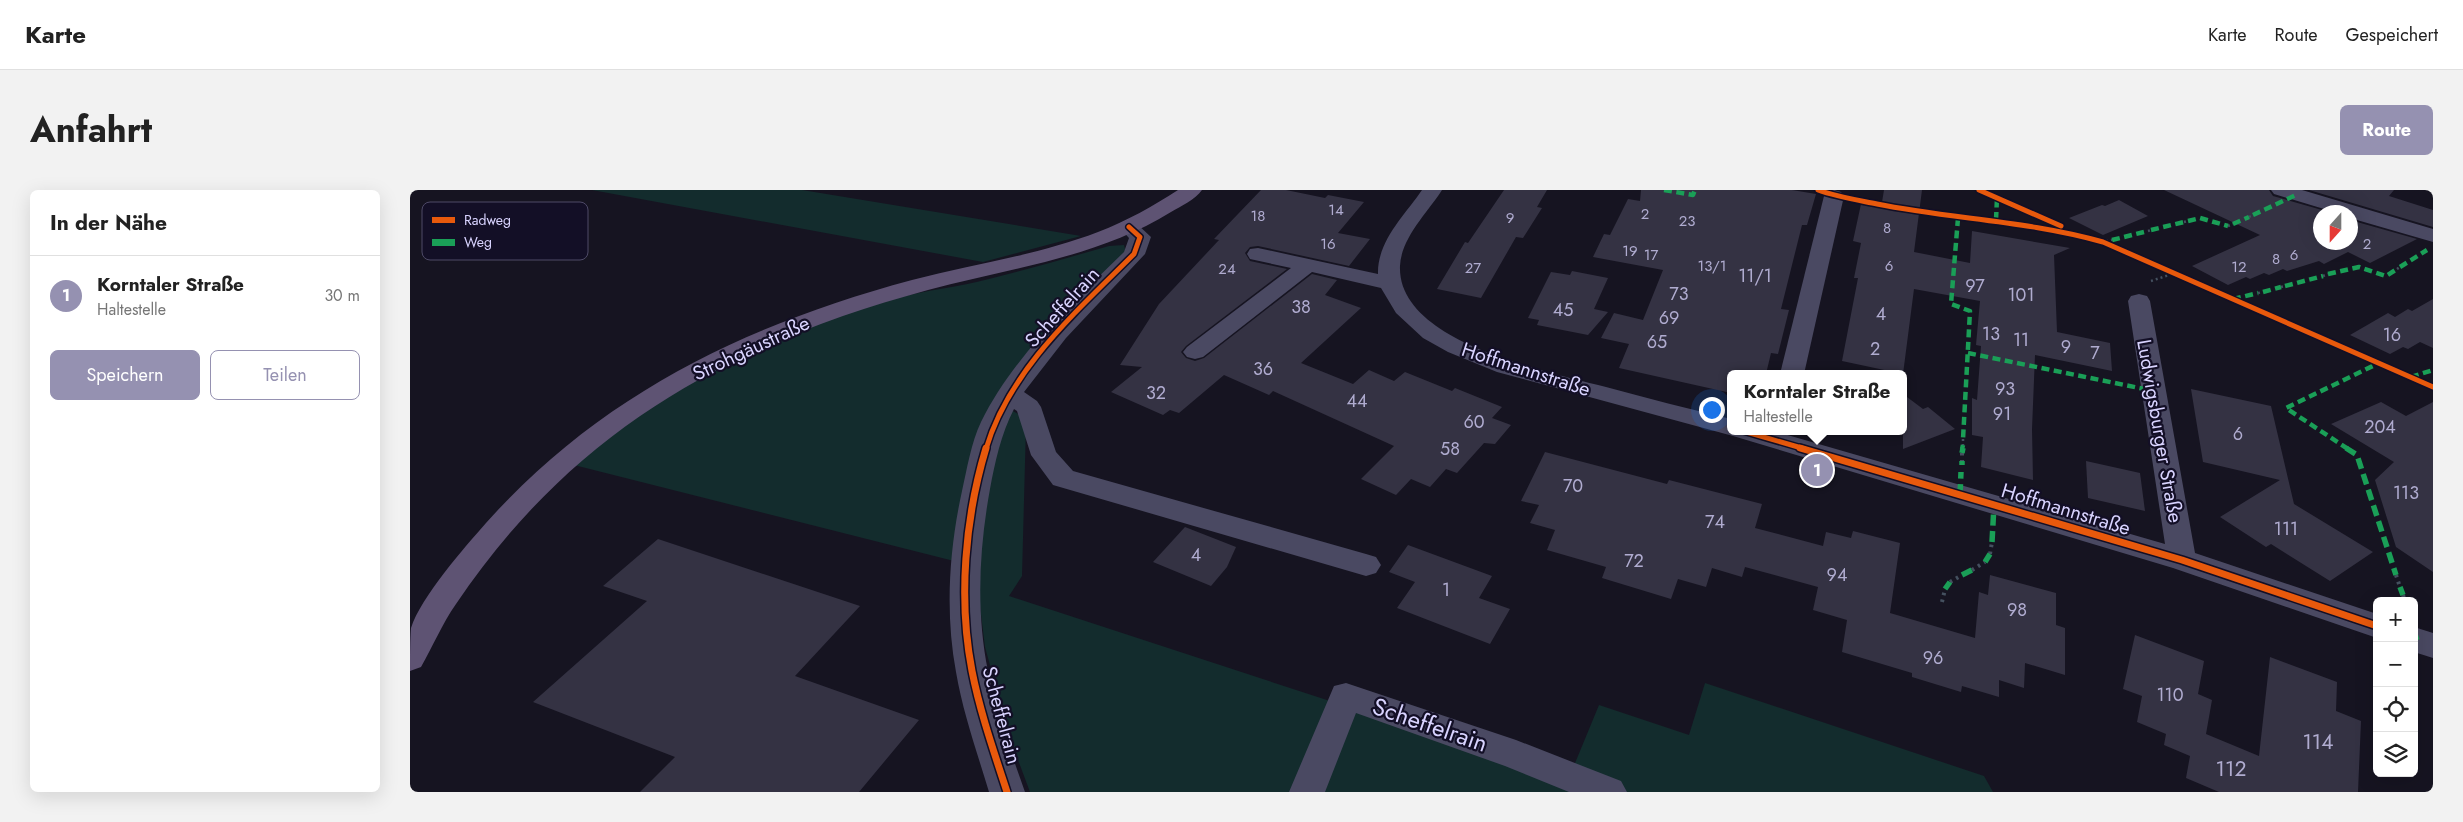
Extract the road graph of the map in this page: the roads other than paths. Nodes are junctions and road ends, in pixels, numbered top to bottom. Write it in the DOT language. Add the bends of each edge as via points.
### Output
graph roads {
  1 [pos="1192,190"];
  2 [pos="1432,190"];
  3 [pos="2281,190"];
  4 [pos="1834,196"];
  5 [pos="1129,227"];
  6 [pos="2433,236"];
  7 [pos="1258,254"];
  8 [pos="1309,264"];
  9 [pos="1391,283"];
  10 [pos="2138,301"];
  11 [pos="1195,352"];
  12 [pos="1793,370"];
  13 [pos="1011,395"];
  14 [pos="1727,427"];
  15 [pos="1778,436"];
  16 [pos="2182,560"];
  17 [pos="1366,565"];
  18 [pos="2373,625"];
  19 [pos="2418,640"];
  20 [pos="2433,646"];
  21 [pos="410,658"];
  22 [pos="1007,792"];
  23 [pos="1308,792"];
  24 [pos="1609,792"];
  1 -- 5 [label="main road, Strohgäustraße"];
  2 -- 9 [label="street, Hoffmannstraße" via="1394,246 1389,264"];
  3 -- 6 [label="street"];
  4 -- 12 [label="street"];
  5 -- 13 [label="street, Scheffelrain" via="1140,237 1134,254 1038,356"];
  5 -- 21 [label="main road, Strohgäustraße" via="1042,256 924,284 790,326 722,357 644,401 589,439 522,500 486,540 444,597"];
  7 -- 8 [label="street"];
  8 -- 9 [label="street"];
  8 -- 11 [label="street"];
  9 -- 14 [label="street, Hoffmannstraße" via="1400,303 1419,322 1440,338 1476,356"];
  10 -- 16 [label="street, Ludwigsburger Straße"];
  13 -- 17 [label="street" via="1028,407 1044,455 1063,478"];
  13 -- 22 [label="street, Scheffelrain" via="994,423 977,479 969,534 966,590 969,653"];
  15 -- 16 [label="street, Hoffmannstraße"];
  16 -- 18 [label="street, Hoffmannstraße"];
  19 -- 20 [label="street"];
  23 -- 24 [label="street, Scheffelrain" via="1346,696 1516,755"];
}
